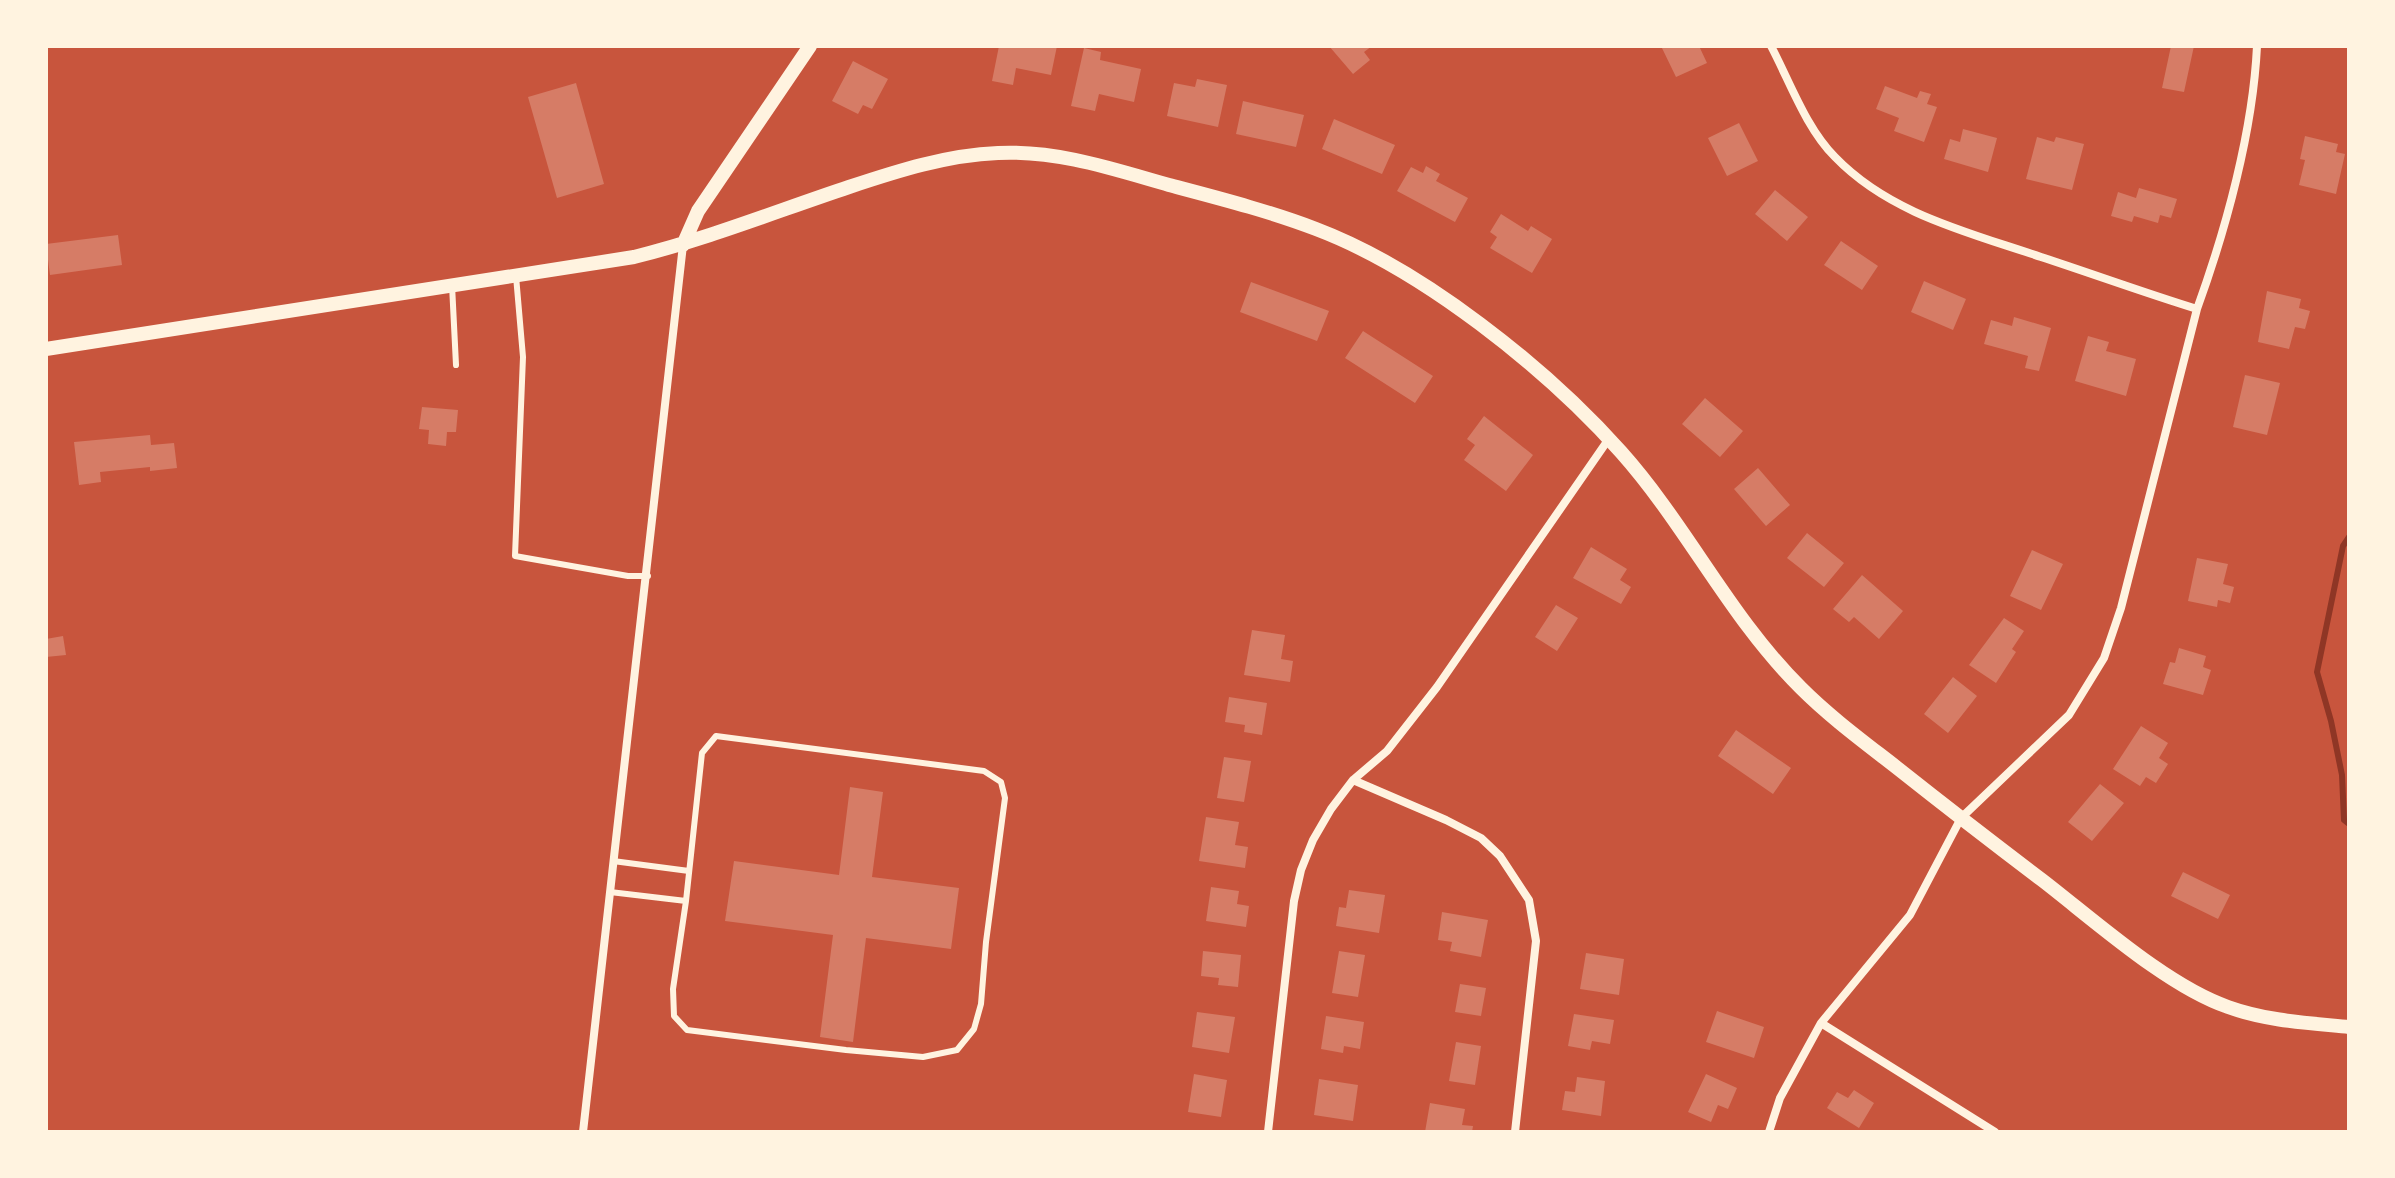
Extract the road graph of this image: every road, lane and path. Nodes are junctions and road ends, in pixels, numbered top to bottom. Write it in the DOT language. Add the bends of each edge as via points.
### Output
graph roads {
  1 [pos="810,46"];
  2 [pos="1771,46"];
  3 [pos="2257,46"];
  4 [pos="683,245"];
  5 [pos="516,276"];
  6 [pos="452,285"];
  7 [pos="2197,309"];
  8 [pos="46,349"];
  9 [pos="456,365"];
  10 [pos="1608,440"];
  11 [pos="648,576"];
  12 [pos="1353,780"];
  13 [pos="1961,818"];
  14 [pos="613,861"];
  15 [pos="689,871"];
  16 [pos="610,892"];
  17 [pos="686,901"];
  18 [pos="1821,1023"];
  19 [pos="2349,1027"];
  20 [pos="583,1132"];
  21 [pos="1268,1132"];
  22 [pos="1515,1132"];
  23 [pos="1769,1132"];
  24 [pos="1995,1132"];
  1 -- 4 [label="street" via="698,211"];
  2 -- 7 [label="street" via="1833,156 1900,206"];
  3 -- 7 [label="street" via="2243,147"];
  4 -- 5 [label="street"];
  4 -- 10 [label="street" via="885,175 966,155 1041,153 1090,163 1315,228 1371,254 1481,326"];
  4 -- 11 [label="street"];
  5 -- 6 [label="street"];
  5 -- 11 [label="lane" via="523,357 515,556"];
  6 -- 8 [label="street"];
  6 -- 9 [label="lane"];
  7 -- 13 [label="street" via="2104,658 2069,715"];
  10 -- 12 [label="street" via="1437,687 1387,751"];
  10 -- 13 [label="street" via="1803,690"];
  11 -- 14 [label="street"];
  12 -- 21 [label="street" via="1313,840 1301,870"];
  12 -- 22 [label="street" via="1481,838 1500,856 1529,900 1536,941"];
  13 -- 18 [label="street" via="1910,915"];
  13 -- 19 [label="street" via="2155,966 2223,1006 2263,1017"];
  14 -- 15 [label="lane"];
  14 -- 16 [label="street"];
  15 -- 17 [label="lane"];
  15 -- 17 [label="lane" via="702,753 716,736 984,771 1001,782 1005,798 981,1004 974,1029 957,1050 923,1057 687,1030 674,1016 673,1003"];
  16 -- 17 [label="lane"];
  16 -- 20 [label="street"];
  18 -- 23 [label="street" via="1780,1098"];
  18 -- 24 [label="street"];
}
